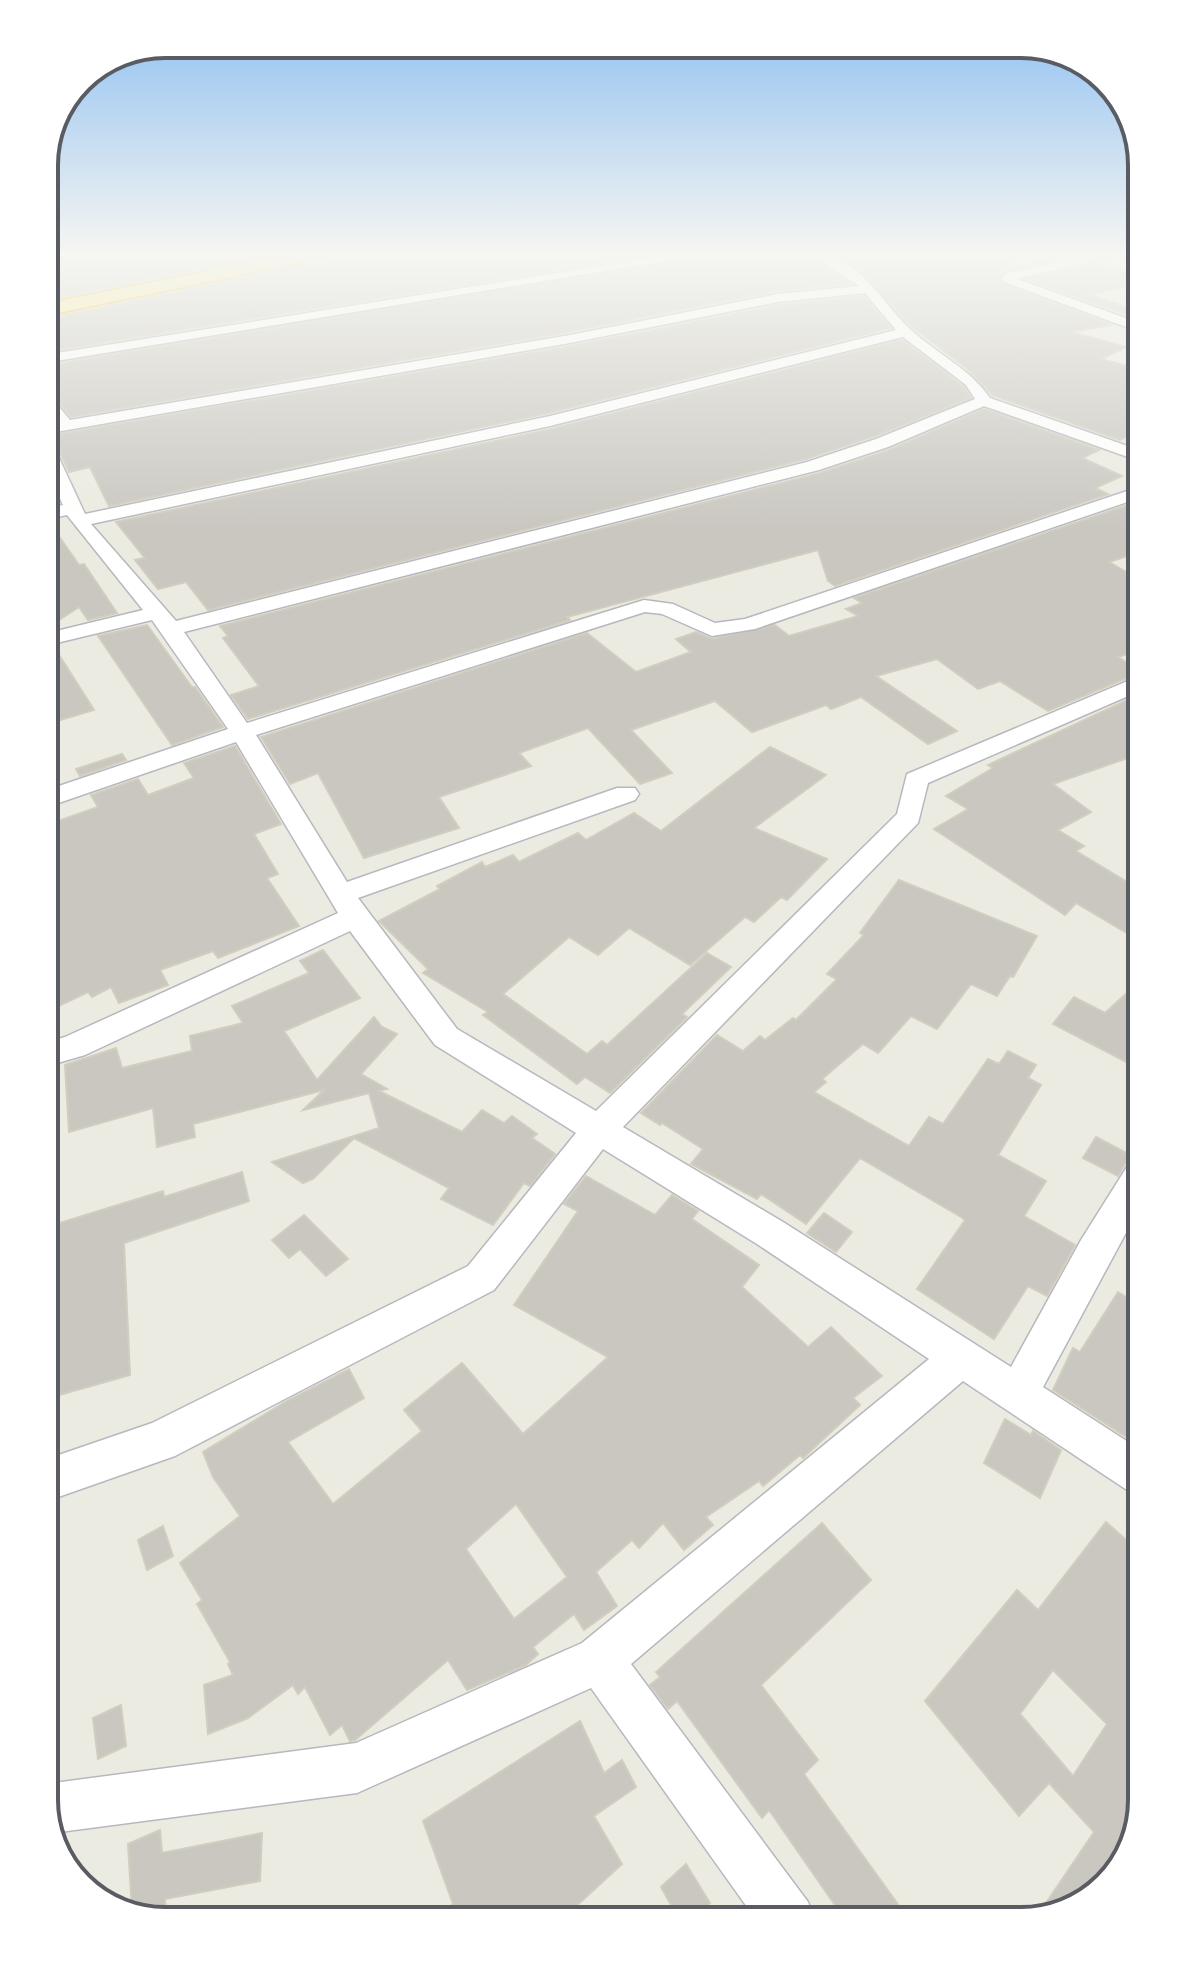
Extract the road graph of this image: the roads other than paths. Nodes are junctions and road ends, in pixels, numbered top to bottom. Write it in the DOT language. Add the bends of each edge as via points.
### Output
graph roads {
  1 [pos="134,345"];
  2 [pos="537,345"];
  3 [pos="854,345"];
  4 [pos="922,345"];
  5 [pos="58,357"];
  6 [pos="984,401"];
  7 [pos="58,416"];
  8 [pos="66,425"];
  9 [pos="58,426"];
  10 [pos="1128,452"];
  11 [pos="58,474"];
  12 [pos="1128,496"];
  13 [pos="58,515"];
  14 [pos="77,515"];
  15 [pos="165,620"];
  16 [pos="58,638"];
  17 [pos="1128,688"];
  18 [pos="242,732"];
  19 [pos="626,794"];
  20 [pos="58,795"];
  21 [pos="348,906"];
  22 [pos="58,1051"];
  23 [pos="600,1128"];
  24 [pos="1128,1195"];
  25 [pos="960,1358"];
  26 [pos="1018,1394"];
  27 [pos="1128,1466"];
  28 [pos="58,1476"];
  29 [pos="599,1660"];
  30 [pos="59,1807"];
  31 [pos="779,1907"];
  1 -- 5 [label="street"];
  2 -- 8 [label="street"];
  3 -- 14 [label="street" via="550,421"];
  4 -- 6 [label="street" via="971,382"];
  6 -- 10 [label="street"];
  6 -- 15 [label="street" via="813,466"];
  7 -- 8 [label="street"];
  8 -- 9 [label="street"];
  11 -- 14 [label="street"];
  12 -- 18 [label="street" via="748,625 712,630 666,608 644,606"];
  13 -- 14 [label="street"];
  14 -- 15 [label="street"];
  15 -- 16 [label="street"];
  15 -- 18 [label="street"];
  17 -- 23 [label="street" via="916,779 909,817"];
  18 -- 20 [label="street"];
  18 -- 21 [label="street"];
  19 -- 21 [label="street"];
  21 -- 22 [label="street"];
  21 -- 23 [label="street" via="446,1037"];
  23 -- 25 [label="street"];
  23 -- 28 [label="street" via="481,1278 160,1441"];
  24 -- 26 [label="street"];
  25 -- 26 [label="street"];
  25 -- 29 [label="street"];
  26 -- 27 [label="street"];
  29 -- 30 [label="street" via="357,1768"];
  29 -- 31 [label="street"];
}
